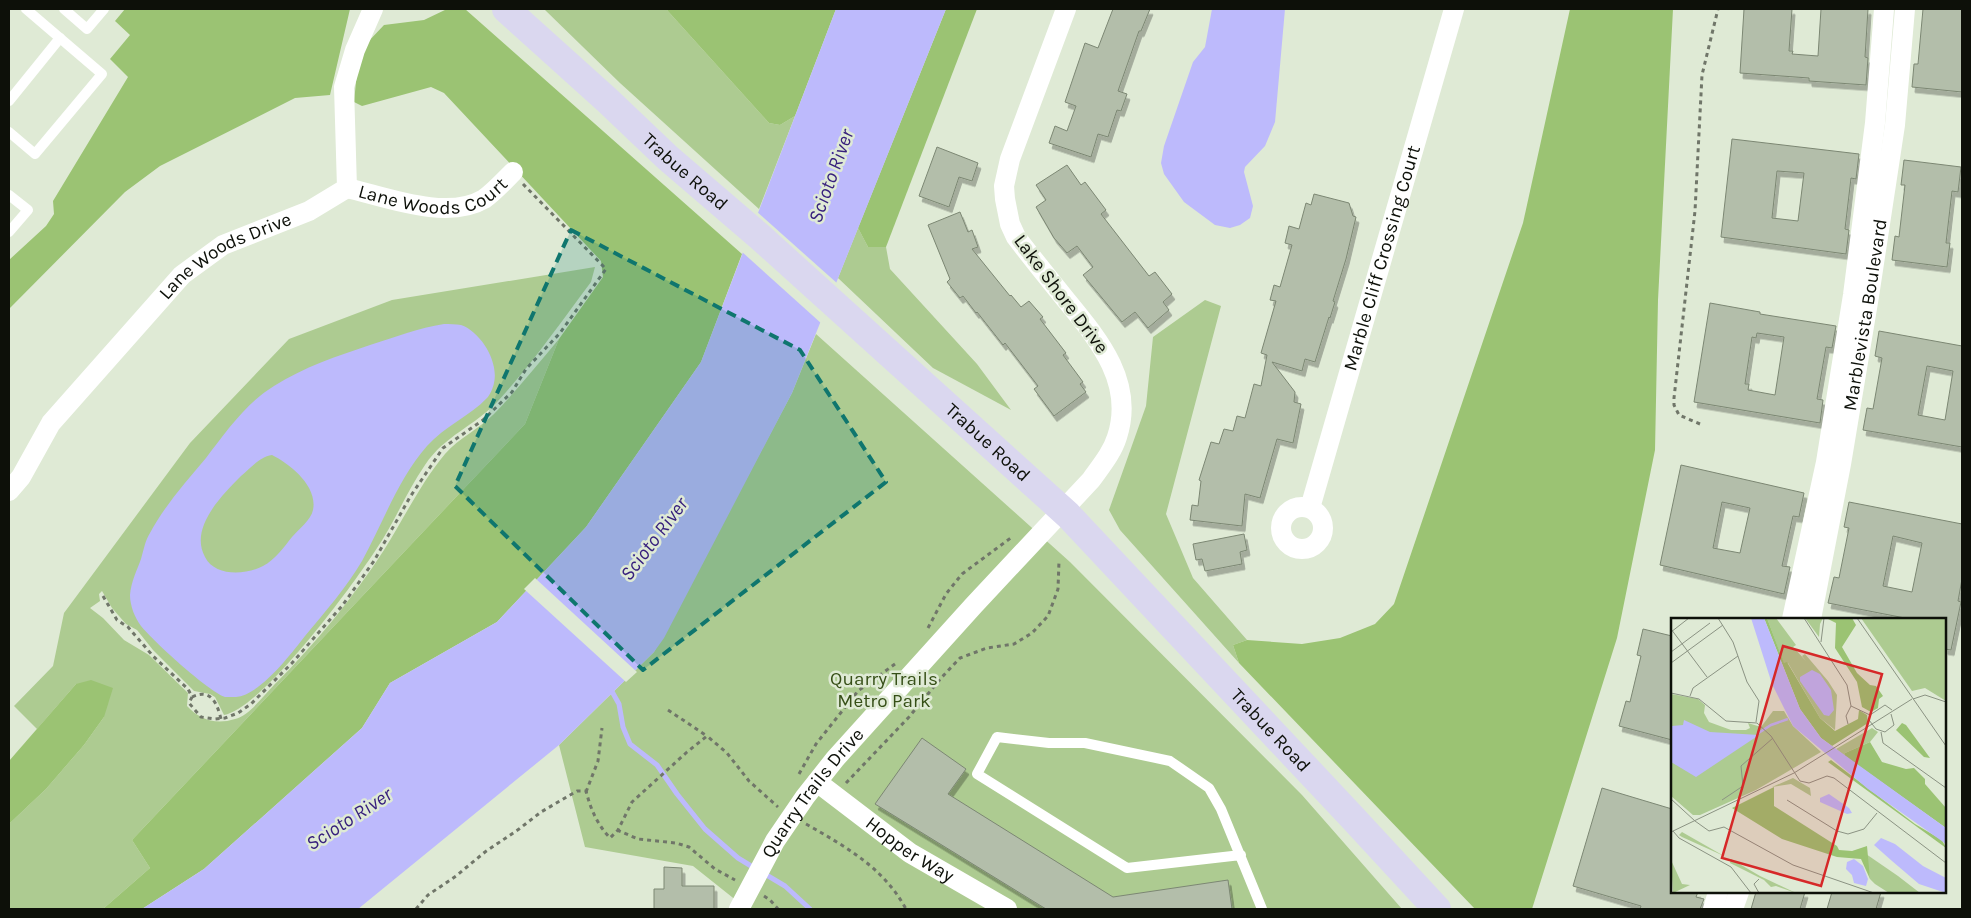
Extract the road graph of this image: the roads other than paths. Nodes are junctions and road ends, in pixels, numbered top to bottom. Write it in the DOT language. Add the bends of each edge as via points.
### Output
graph roads {
  1 [pos="26,9"];
  2 [pos="64,9"];
  3 [pos="104,9"];
  4 [pos="373,9"];
  5 [pos="1066,9"];
  6 [pos="1454,9"];
  7 [pos="1884,9"];
  8 [pos="1905,9"];
  9 [pos="510,12"];
  10 [pos="60,38"];
  11 [pos="9,101"];
  12 [pos="1875,123"];
  13 [pos="1895,125"];
  14 [pos="9,132"];
  15 [pos="513,172"];
  16 [pos="347,188"];
  17 [pos="9,195"];
  18 [pos="9,232"];
  19 [pos="1861,296"];
  20 [pos="1833,463"];
  21 [pos="9,491"];
  22 [pos="1310,508"];
  23 [pos="1063,510"];
  24 [pos="1792,618"];
  25 [pos="1811,618"];
  26 [pos="817,782"];
  27 [pos="1241,855"];
  28 [pos="1718,893"];
  29 [pos="1739,893"];
  30 [pos="740,897"];
  31 [pos="1007,909"];
  32 [pos="1262,909"];
  33 [pos="1437,909"];
  34 [pos="1713,909"];
  35 [pos="1733,909"];
  1 -- 10 [label="lane"];
  2 -- 3 [label="lane" via="87,29"];
  4 -- 16 [label="street" via="355,50 344,87"];
  5 -- 23 [label="street, Lake Shore Drive" via="1010,158 1004,186 1007,211 1016,237 1097,338 1116,372 1122,398 1120,424 1112,449 1091,480"];
  6 -- 22 [label="street, Marble Cliff Crossing Court"];
  7 -- 12 [label="street, Marblevista Boulevard"];
  8 -- 13 [label="street, Marblevista Boulevard"];
  9 -- 23 [label="main road, Trabue Road" via="668,158"];
  10 -- 11 [label="lane"];
  10 -- 14 [label="lane" via="102,74 35,154"];
  12 -- 13 [label="lane"];
  12 -- 19 [label="street, Marblevista Boulevard"];
  13 -- 19 [label="street, Marblevista Boulevard"];
  15 -- 16 [label="street, Lane Woods Court" via="485,198 467,207 449,209"];
  16 -- 21 [label="street, Lane Woods Drive" via="309,211 223,245 182,275 51,423 21,477"];
  17 -- 18 [label="lane" via="28,210"];
  19 -- 20 [label="street, Marblevista Boulevard"];
  20 -- 24 [label="street, Marblevista Boulevard"];
  20 -- 25 [label="street, Marblevista Boulevard"];
  23 -- 26 [label="street, Quarry Trails Drive" via="835,758"];
  23 -- 33 [label="main road, Trabue Road"];
  26 -- 30 [label="street, Quarry Trails Drive"];
  26 -- 31 [label="street, Hopper Way" via="910,853"];
  27 -- 27 [label="lane" via="1209,788 1170,761 1085,743 996,737 977,774 1127,868"];
  27 -- 32 [label="lane"];
  28 -- 34 [label="street"];
  29 -- 35 [label="street"];
}
